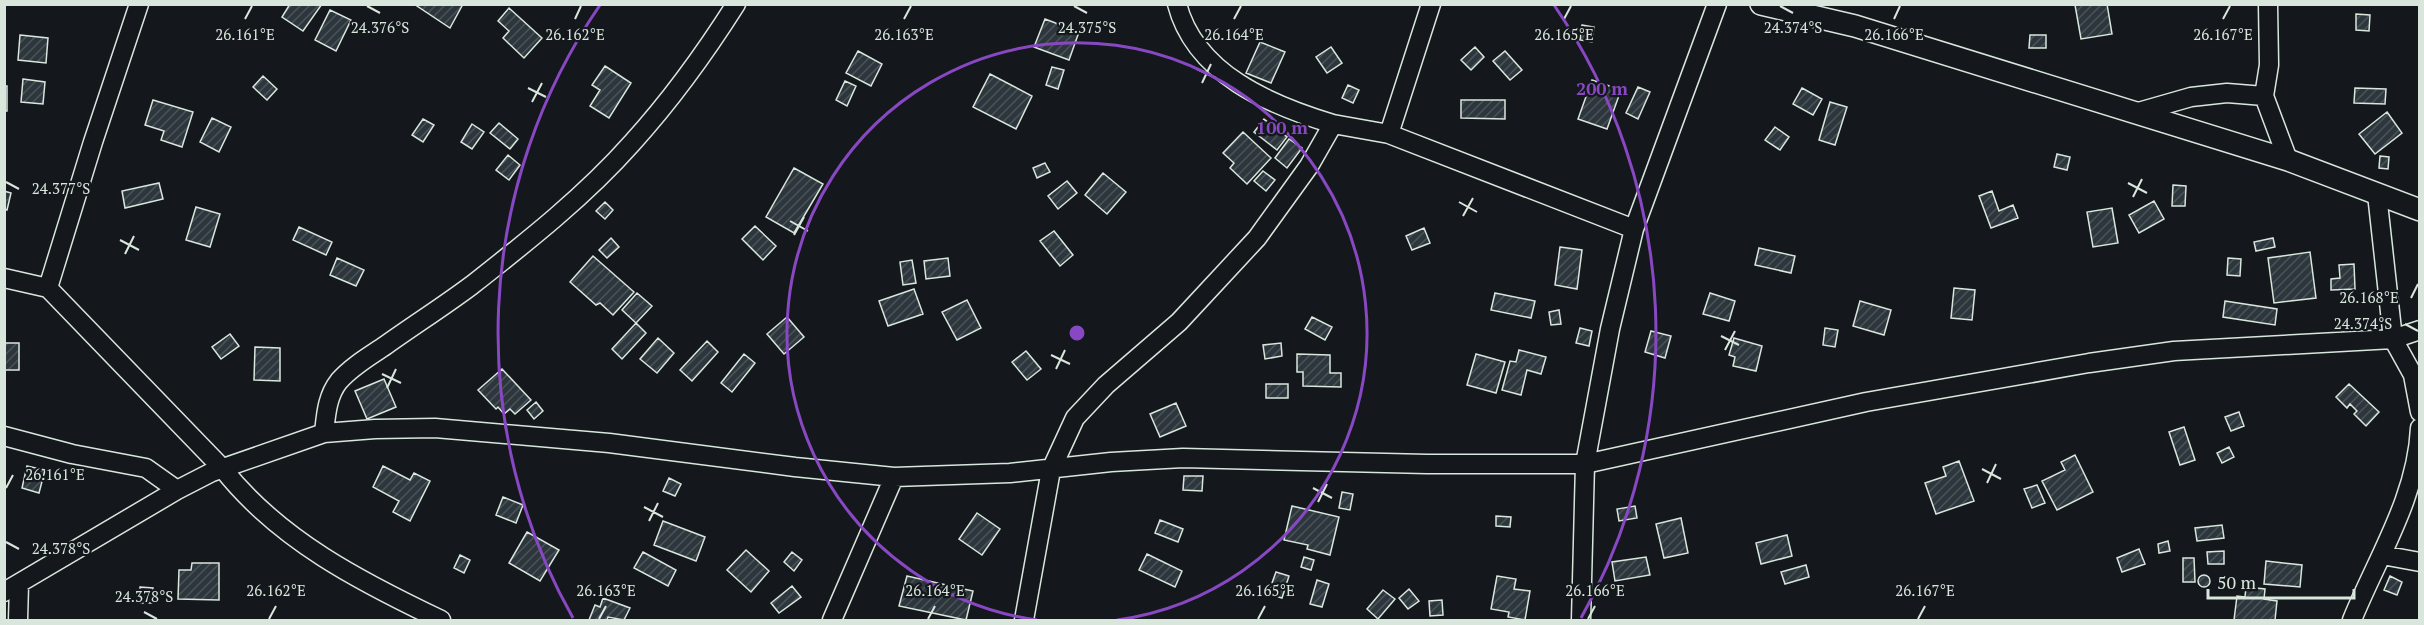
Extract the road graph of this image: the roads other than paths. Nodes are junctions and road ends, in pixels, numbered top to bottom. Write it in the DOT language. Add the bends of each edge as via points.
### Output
graph roads {
  1 [pos="139,4"];
  2 [pos="736,4"];
  3 [pos="1177,4"];
  4 [pos="1431,4"];
  5 [pos="1717,4"];
  6 [pos="1761,4"];
  7 [pos="2268,4"];
  8 [pos="2264,96"];
  9 [pos="2134,113"];
  10 [pos="1333,124"];
  11 [pos="1389,134"];
  12 [pos="2288,160"];
  13 [pos="2378,194"];
  14 [pos="2420,210"];
  15 [pos="1634,229"];
  16 [pos="4,278"];
  17 [pos="48,288"];
  18 [pos="2420,330"];
  19 [pos="2393,339"];
  20 [pos="2420,412"];
  21 [pos="2420,428"];
  22 [pos="324,433"];
  23 [pos="4,436"];
  24 [pos="1585,464"];
  25 [pos="223,469"];
  26 [pos="1051,470"];
  27 [pos="894,477"];
  28 [pos="177,490"];
  29 [pos="2382,555"];
  30 [pos="2420,562"];
  31 [pos="12,588"];
  32 [pos="18,621"];
  33 [pos="441,621"];
  34 [pos="832,621"];
  35 [pos="1024,621"];
  36 [pos="1581,621"];
  37 [pos="2352,621"];
  1 -- 17 [label="street"];
  2 -- 22 [label="street" via="664,105 592,184 517,250 366,358 340,381 328,403"];
  3 -- 10 [label="street" via="1193,44 1222,73 1266,99"];
  4 -- 11 [label="street"];
  5 -- 15 [label="street"];
  6 -- 9 [label="street" via="1855,26"];
  7 -- 8 [label="street" via="2269,65"];
  8 -- 9 [label="street" via="2227,93 2191,97"];
  8 -- 12 [label="street"];
  9 -- 12 [label="street"];
  10 -- 11 [label="street"];
  10 -- 26 [label="street" via="1309,166 1257,238 1179,322 1106,385 1075,418"];
  11 -- 15 [label="street"];
  12 -- 13 [label="street"];
  13 -- 14 [label="street"];
  13 -- 19 [label="street"];
  15 -- 24 [label="street" via="1610,329"];
  16 -- 17 [label="street"];
  17 -- 25 [label="street"];
  18 -- 19 [label="street"];
  19 -- 20 [label="street" via="2413,375"];
  19 -- 24 [label="street" via="2174,351 2089,363 1866,402"];
  21 -- 29 [label="street" via="2412,476"];
  22 -- 25 [label="street"];
  22 -- 27 [label="street" via="435,428 599,442"];
  23 -- 28 [label="street" via="146,468"];
  24 -- 26 [label="street" via="1183,458"];
  24 -- 36 [label="street"];
  25 -- 28 [label="street"];
  25 -- 33 [label="street" via="253,504 290,536 353,575"];
  26 -- 27 [label="street"];
  26 -- 35 [label="street"];
  27 -- 34 [label="street"];
  28 -- 31 [label="street"];
  29 -- 30 [label="street"];
  29 -- 37 [label="street"];
  31 -- 32 [label="street"];
}
